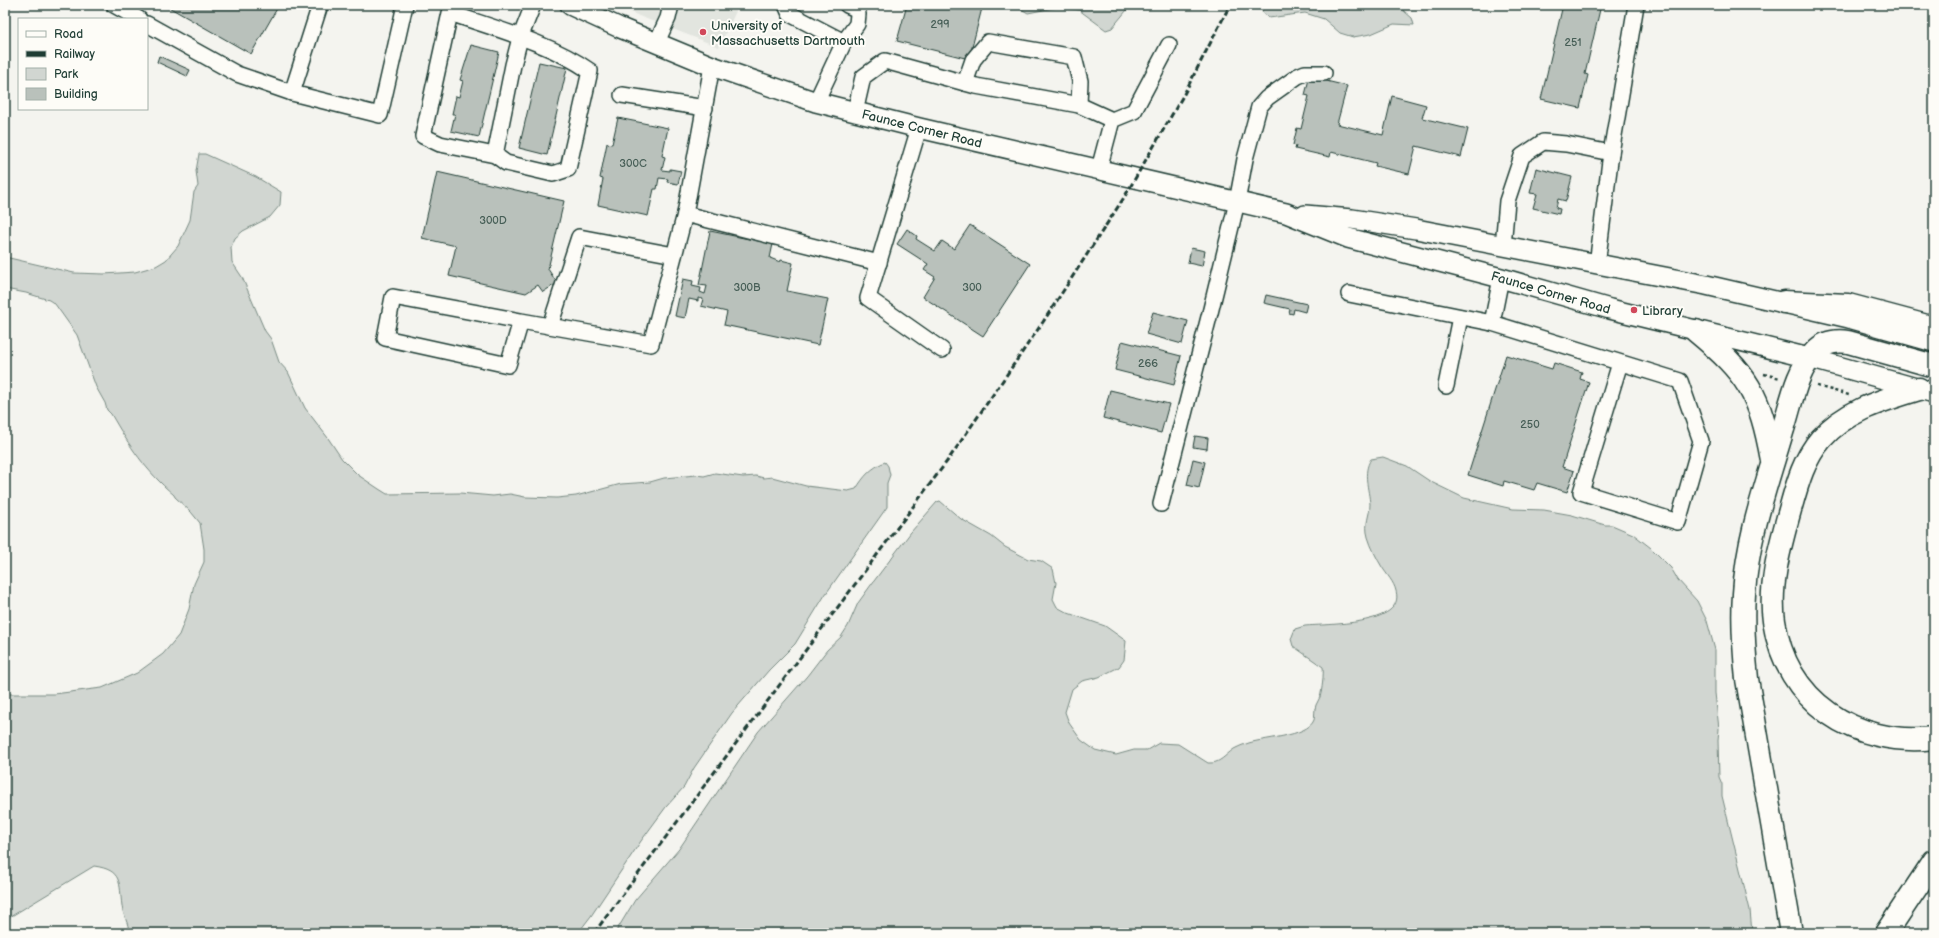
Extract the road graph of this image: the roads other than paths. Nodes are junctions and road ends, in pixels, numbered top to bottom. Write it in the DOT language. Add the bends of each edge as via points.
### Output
graph roads {
  1 [pos="114,5"];
  2 [pos="320,5"];
  3 [pos="405,5"];
  4 [pos="533,5"];
  5 [pos="570,5"];
  6 [pos="671,5"];
  7 [pos="786,5"];
  8 [pos="847,5"];
  9 [pos="1636,5"];
  10 [pos="137,18"];
  11 [pos="148,25"];
  12 [pos="520,38"];
  13 [pos="844,42"];
  14 [pos="656,44"];
  15 [pos="1169,44"];
  16 [pos="712,66"];
  17 [pos="1324,73"];
  18 [pos="965,83"];
  19 [pos="292,93"];
  20 [pos="622,95"];
  21 [pos="816,102"];
  22 [pos="1080,105"];
  23 [pos="705,108"];
  24 [pos="855,112"];
  25 [pos="1112,120"];
  26 [pos="919,128"];
  27 [pos="1611,153"];
  28 [pos="495,155"];
  29 [pos="1099,169"];
  30 [pos="1237,202"];
  31 [pos="1286,213"];
  32 [pos="685,214"];
  33 [pos="1503,246"];
  34 [pos="674,255"];
  35 [pos="879,263"];
  36 [pos="1597,265"];
  37 [pos="1500,278"];
  38 [pos="1349,294"];
  39 [pos="1784,302"];
  40 [pos="1460,317"];
  41 [pos="521,321"];
  42 [pos="1492,323"];
  43 [pos="550,326"];
  44 [pos="1934,328"];
  45 [pos="1696,331"];
  46 [pos="1934,342"];
  47 [pos="942,350"];
  48 [pos="1809,358"];
  49 [pos="1620,363"];
  50 [pos="1934,366"];
  51 [pos="1446,386"];
  52 [pos="1927,391"];
  53 [pos="1773,463"];
  54 [pos="1161,504"];
  55 [pos="1934,738"];
  56 [pos="1934,861"];
  57 [pos="1791,933"];
  58 [pos="1886,933"];
  1 -- 10 [label="lane"];
  2 -- 19 [label="lane"];
  3 -- 19 [label="lane" via="380,116"];
  4 -- 12 [label="lane"];
  5 -- 14 [label="main road, Faunce Corner Road"];
  6 -- 14 [label="lane"];
  7 -- 13 [label="lane" via="790,14"];
  8 -- 13 [label="lane" via="856,9 858,14 857,24"];
  9 -- 27 [label="lane"];
  11 -- 19 [label="lane" via="237,74"];
  12 -- 28 [label="lane"];
  12 -- 28 [label="lane" via="575,60 590,71 568,169 553,174 506,163"];
  12 -- 28 [label="lane" via="450,13 422,136 440,144"];
  13 -- 21 [label="lane"];
  14 -- 16 [label="main road, Faunce Corner Road"];
  15 -- 25 [label="lane" via="1134,111"];
  16 -- 21 [label="main road, Faunce Corner Road"];
  16 -- 23 [label="lane"];
  17 -- 30 [label="lane" via="1305,72 1262,102 1245,159"];
  18 -- 22 [label="lane"];
  18 -- 22 [label="lane" via="973,60 988,42 1074,57 1080,81"];
  18 -- 24 [label="lane" via="885,61 863,77"];
  20 -- 23 [label="lane"];
  21 -- 24 [label="main road, Faunce Corner Road"];
  22 -- 25 [label="lane"];
  23 -- 32 [label="lane"];
  24 -- 26 [label="main road, Faunce Corner Road"];
  25 -- 29 [label="lane"];
  26 -- 29 [label="main road, Faunce Corner Road"];
  26 -- 35 [label="lane"];
  27 -- 33 [label="lane" via="1543,142 1522,156 1507,201"];
  27 -- 36 [label="lane"];
  29 -- 30 [label="main road, Faunce Corner Road"];
  30 -- 31 [label="main road, Faunce Corner Road"];
  30 -- 54 [label="lane"];
  31 -- 33 [label="main road, Faunce Corner Road" via="1352,219"];
  31 -- 37 [label="main road, Faunce Corner Road" via="1348,238"];
  32 -- 34 [label="lane"];
  32 -- 35 [label="lane"];
  33 -- 36 [label="main road, Faunce Corner Road"];
  33 -- 37 [label="main road"];
  34 -- 43 [label="lane" via="578,237"];
  34 -- 43 [label="lane" via="651,344"];
  35 -- 47 [label="lane" via="868,298"];
  36 -- 39 [label="main road, Faunce Corner Road"];
  37 -- 42 [label="lane"];
  37 -- 45 [label="main road, Faunce Corner Road" via="1610,310"];
  38 -- 40 [label="lane"];
  39 -- 44 [label="highway" via="1848,305"];
  39 -- 46 [label="main road, Faunce Corner Road"];
  40 -- 42 [label="lane"];
  40 -- 51 [label="lane"];
  41 -- 41 [label="lane" via="508,364 385,338 393,297"];
  41 -- 43 [label="lane"];
  42 -- 49 [label="lane"];
  45 -- 48 [label="main road, Faunce Corner Road"];
  45 -- 53 [label="highway" via="1733,364 1750,387 1763,415"];
  48 -- 50 [label="highway" via="1821,346 1842,341"];
  48 -- 52 [label="main road, Faunce Corner Road"];
  48 -- 53 [label="highway" via="1798,382"];
  49 -- 49 [label="lane" via="1680,381 1700,442 1678,522 1581,492"];
  52 -- 55 [label="highway" via="1874,404 1854,413 1831,429 1812,451 1799,477 1777,559 1774,613 1777,639 1792,674 1814,701 1828,712 1841,722 1871,734 1905,740"];
  53 -- 57 [label="highway" via="1753,535 1744,593 1743,621 1747,678"];
  56 -- 58 [label="highway"];
}
